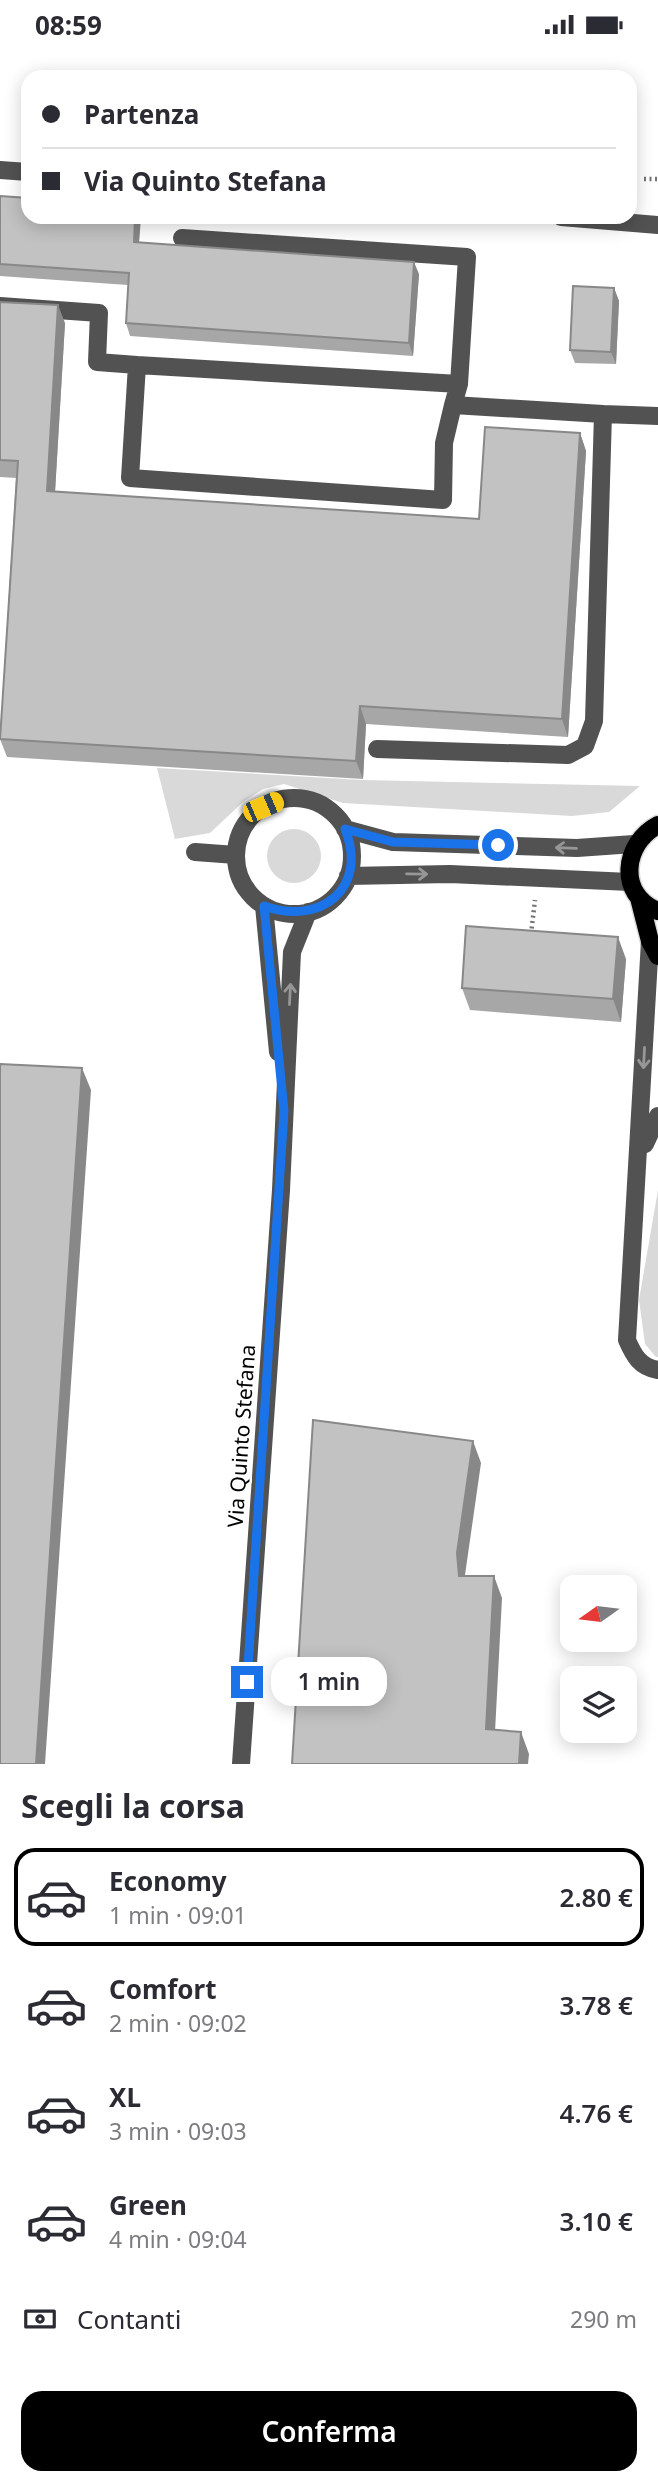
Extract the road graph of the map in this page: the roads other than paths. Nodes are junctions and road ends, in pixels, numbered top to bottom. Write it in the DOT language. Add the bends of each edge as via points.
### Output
graph roads {
  1 [pos="0,170"];
  2 [pos="21,172"];
  3 [pos="637,223"];
  4 [pos="658,225"];
  5 [pos="182,237"];
  6 [pos="0,306"];
  7 [pos="136,365"];
  8 [pos="459,384"];
  9 [pos="453,405"];
  10 [pos="603,414"];
  11 [pos="658,416"];
  12 [pos="377,749"];
  13 [pos="658,825"];
  14 [pos="345,829"];
  15 [pos="634,844"];
  16 [pos="195,852"];
  17 [pos="236,855"];
  18 [pos="348,876"];
  19 [pos="634,890"];
  20 [pos="264,906"];
  21 [pos="658,911"];
  22 [pos="308,912"];
  23 [pos="654,948"];
  24 [pos="284,1111"];
  25 [pos="658,1116"];
  26 [pos="639,1161"];
  27 [pos="658,1370"];
  28 [pos="241,1764"];
  1 -- 2 [label="street"];
  3 -- 4 [label="street"];
  5 -- 8 [label="street" via="467,257"];
  6 -- 7 [label="street" via="99,313 97,362"];
  7 -- 8 [label="street"];
  7 -- 9 [label="street" via="130,478 443,500 444,443"];
  8 -- 9 [label="street"];
  9 -- 10 [label="street"];
  10 -- 11 [label="street"];
  10 -- 12 [label="street" via="594,721 585,746 568,755"];
  13 -- 15 [label="main road"];
  15 -- 14 [label="street, one-way" via="577,848 393,842"];
  14 -- 17 [label="street" via="318,803 281,800 263,807 249,820 239,836"];
  14 -- 18 [label="street" via="352,852"];
  15 -- 19 [label="main road" via="628,863"];
  16 -- 17 [label="street"];
  17 -- 20 [label="street" via="243,884"];
  18 -- 19 [label="street, one-way" via="450,874"];
  18 -- 22 [label="street" via="325,905"];
  19 -- 21 [label="main road"];
  19 -- 23 [label="main road"];
  20 -- 22 [label="street" via="285,914"];
  20 -- 24 [label="street, Via Quinto Stefana"];
  24 -- 22 [label="street, Via Quinto Stefana, one-way" via="292,952"];
  23 -- 26 [label="street, one-way"];
  24 -- 28 [label="street, Via Quinto Stefana"];
  25 -- 26 [label="street"];
  26 -- 27 [label="street" via="626,1340 646,1368"];
}
